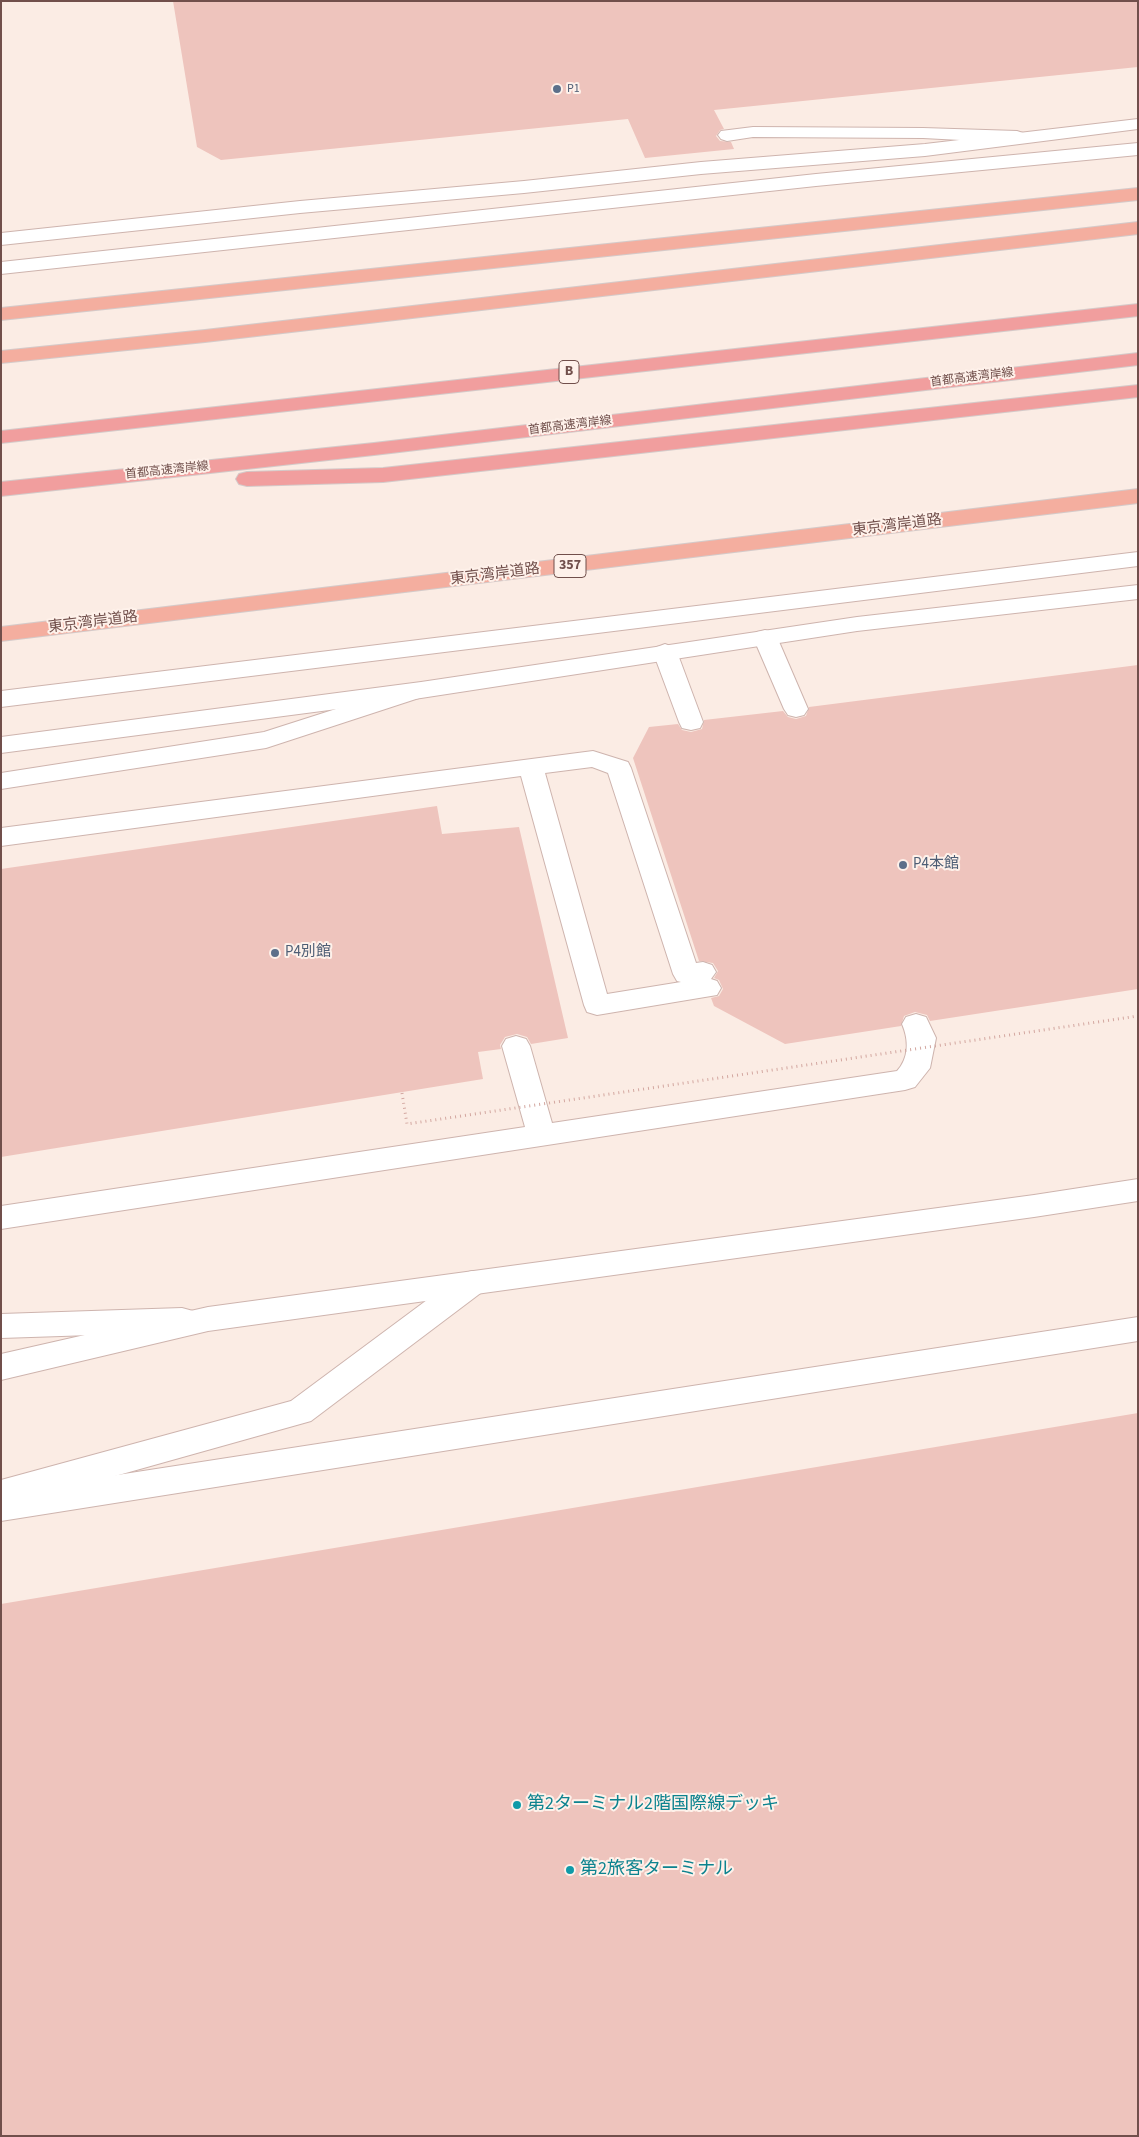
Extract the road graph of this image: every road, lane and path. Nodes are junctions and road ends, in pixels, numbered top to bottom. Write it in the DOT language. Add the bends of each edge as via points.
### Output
graph roads {
  1 [pos="1138,124"];
  2 [pos="727,135"];
  3 [pos="1017,137"];
  4 [pos="1138,149"];
  5 [pos="1138,194"];
  6 [pos="1138,228"];
  7 [pos="1,239"];
  8 [pos="1,268"];
  9 [pos="1138,310"];
  10 [pos="1,314"];
  11 [pos="1,357"];
  12 [pos="1138,359"];
  13 [pos="1138,391"];
  14 [pos="1,437"];
  15 [pos="41,485"];
  16 [pos="1,490"];
  17 [pos="1138,496"];
  18 [pos="1138,558"];
  19 [pos="1138,592"];
  20 [pos="1,634"];
  21 [pos="765,637"];
  22 [pos="665,652"];
  23 [pos="421,690"];
  24 [pos="1,699"];
  25 [pos="796,709"];
  26 [pos="691,722"];
  27 [pos="1,745"];
  28 [pos="531,766"];
  29 [pos="1,781"];
  30 [pos="1,837"];
  31 [pos="1138,1016"];
  32 [pos="916,1024"];
  33 [pos="516,1046"];
  34 [pos="402,1093"];
  35 [pos="542,1136"];
  36 [pos="1138,1190"];
  37 [pos="1,1218"];
  38 [pos="472,1283"];
  39 [pos="208,1319"];
  40 [pos="1,1326"];
  41 [pos="1138,1329"];
  42 [pos="1,1367"];
  43 [pos="1,1494"];
  44 [pos="1,1507"];
  1 -- 3 [label="street"];
  2 -- 3 [label="street" via="753,132 923,133"];
  3 -- 7 [label="street" via="925,150 300,206"];
  4 -- 8 [label="street" via="816,180"];
  5 -- 10 [label="highway"];
  6 -- 11 [label="highway"];
  9 -- 14 [label="highway, B"];
  12 -- 15 [label="highway, 首都高速湾岸線"];
  13 -- 15 [label="highway" via="383,475"];
  15 -- 16 [label="highway, 首都高速湾岸線"];
  17 -- 20 [label="highway, 東京湾岸道路 / 357"];
  18 -- 24 [label="street"];
  19 -- 21 [label="street"];
  21 -- 22 [label="street"];
  21 -- 25 [label="street"];
  22 -- 23 [label="street"];
  22 -- 26 [label="street"];
  23 -- 27 [label="street"];
  23 -- 29 [label="street" via="266,740"];
  28 -- 28 [label="street" via="597,1005 705,980 686,974 619,768 593,760"];
  28 -- 30 [label="street"];
  31 -- 34 [label="path, bridge" via="407,1124"];
  32 -- 35 [label="street" via="922,1038 916,1068 905,1080"];
  33 -- 35 [label="street"];
  35 -- 37 [label="street"];
  36 -- 38 [label="street"];
  38 -- 39 [label="street"];
  38 -- 43 [label="street" via="300,1412"];
  39 -- 40 [label="street"];
  39 -- 42 [label="street"];
  41 -- 44 [label="street"];
}
